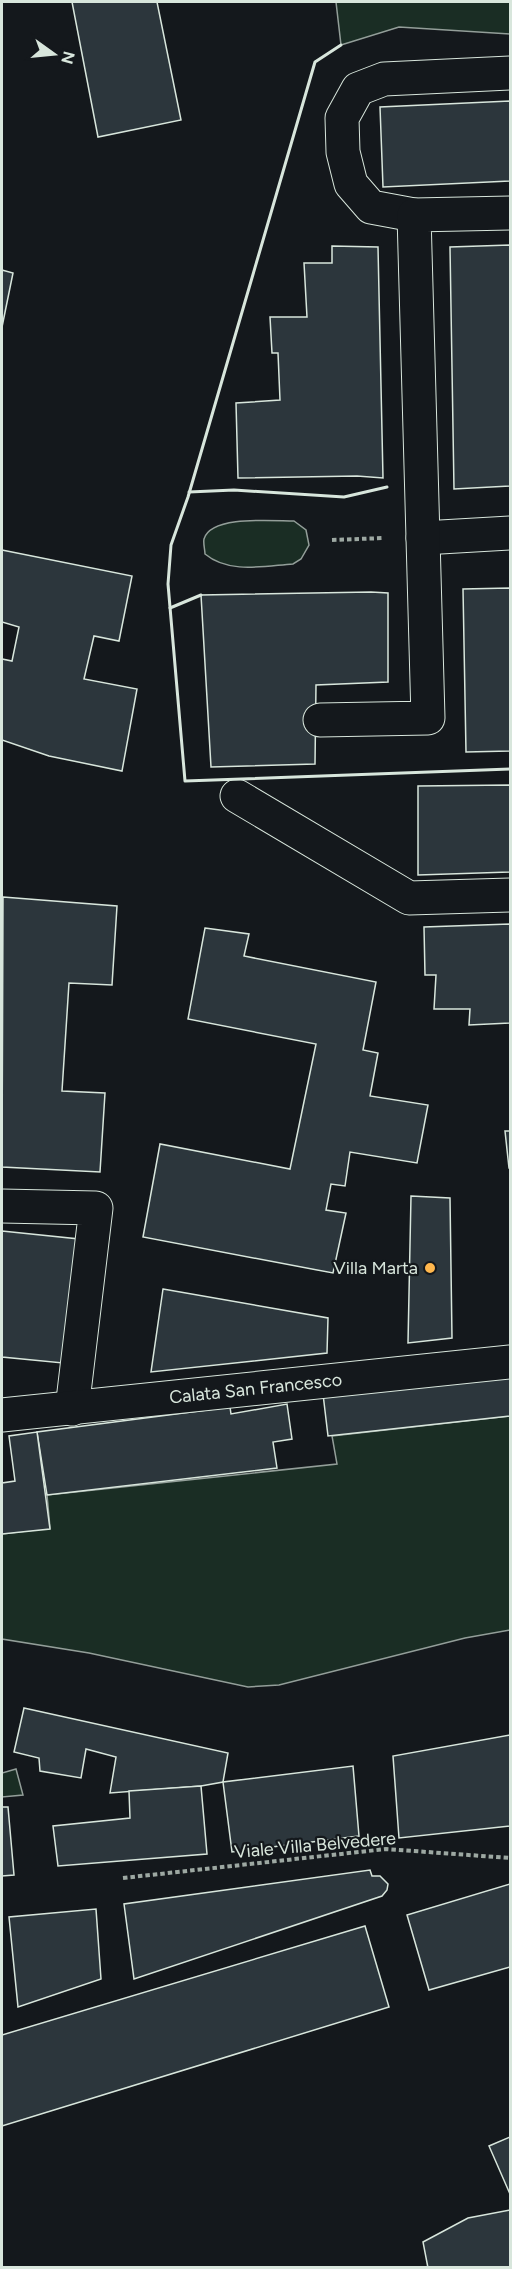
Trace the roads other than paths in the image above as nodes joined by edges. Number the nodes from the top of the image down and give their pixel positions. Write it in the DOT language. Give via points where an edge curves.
graph roads {
  1 [pos="510,73"];
  2 [pos="510,213"];
  3 [pos="414,215"];
  4 [pos="510,533"];
  5 [pos="423,538"];
  6 [pos="320,720"];
  7 [pos="237,796"];
  8 [pos="510,895"];
  9 [pos="2,1206"];
  10 [pos="510,1362"];
  11 [pos="72,1409"];
  12 [pos="2,1415"];
  1 -- 3 [label="street" via="384,79 358,89 342,118 343,152 351,184 371,207"];
  2 -- 3 [label="street"];
  3 -- 5 [label="street"];
  4 -- 5 [label="street"];
  5 -- 6 [label="street" via="428,718"];
  7 -- 8 [label="street" via="409,898"];
  9 -- 11 [label="street" via="96,1208"];
  10 -- 11 [label="street, Calata San Francesco"];
  11 -- 12 [label="street, Calata San Francesco"];
}
